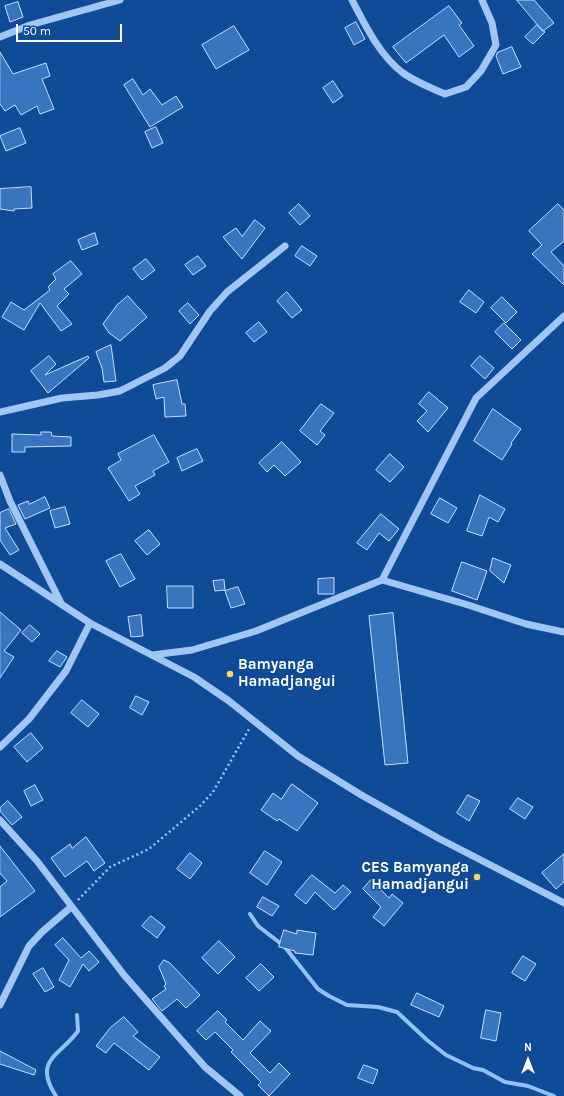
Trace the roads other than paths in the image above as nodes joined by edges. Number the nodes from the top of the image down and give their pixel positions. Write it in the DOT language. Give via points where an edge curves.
graph roads {
  1 [pos="120,0"];
  2 [pos="352,0"];
  3 [pos="482,0"];
  4 [pos="0,37"];
  5 [pos="285,246"];
  6 [pos="564,316"];
  7 [pos="0,412"];
  8 [pos="0,475"];
  9 [pos="0,564"];
  10 [pos="382,580"];
  11 [pos="63,606"];
  12 [pos="90,623"];
  13 [pos="564,632"];
  14 [pos="152,656"];
  15 [pos="0,747"];
  16 [pos="0,820"];
  17 [pos="564,903"];
  18 [pos="71,907"];
  19 [pos="0,1005"];
  20 [pos="240,1096"];
  1 -- 4 [label="street" via="30,25"];
  2 -- 3 [label="street" via="364,24 402,73 444,94 466,87 481,72 496,45 492,23"];
  5 -- 7 [label="street" via="227,292 210,311 180,356 165,368 120,391 62,398"];
  6 -- 10 [label="street" via="476,398"];
  8 -- 11 [label="street" via="10,501"];
  9 -- 11 [label="street"];
  10 -- 13 [label="street" via="526,624"];
  10 -- 14 [label="street" via="256,631 192,650"];
  11 -- 12 [label="street"];
  12 -- 14 [label="street"];
  12 -- 15 [label="street" via="66,671 28,719"];
  14 -- 17 [label="street" via="194,677 229,701 298,756 363,796"];
  16 -- 18 [label="street" via="37,861"];
  18 -- 19 [label="street" via="30,946"];
  18 -- 20 [label="street" via="124,975 195,1055"];
}
